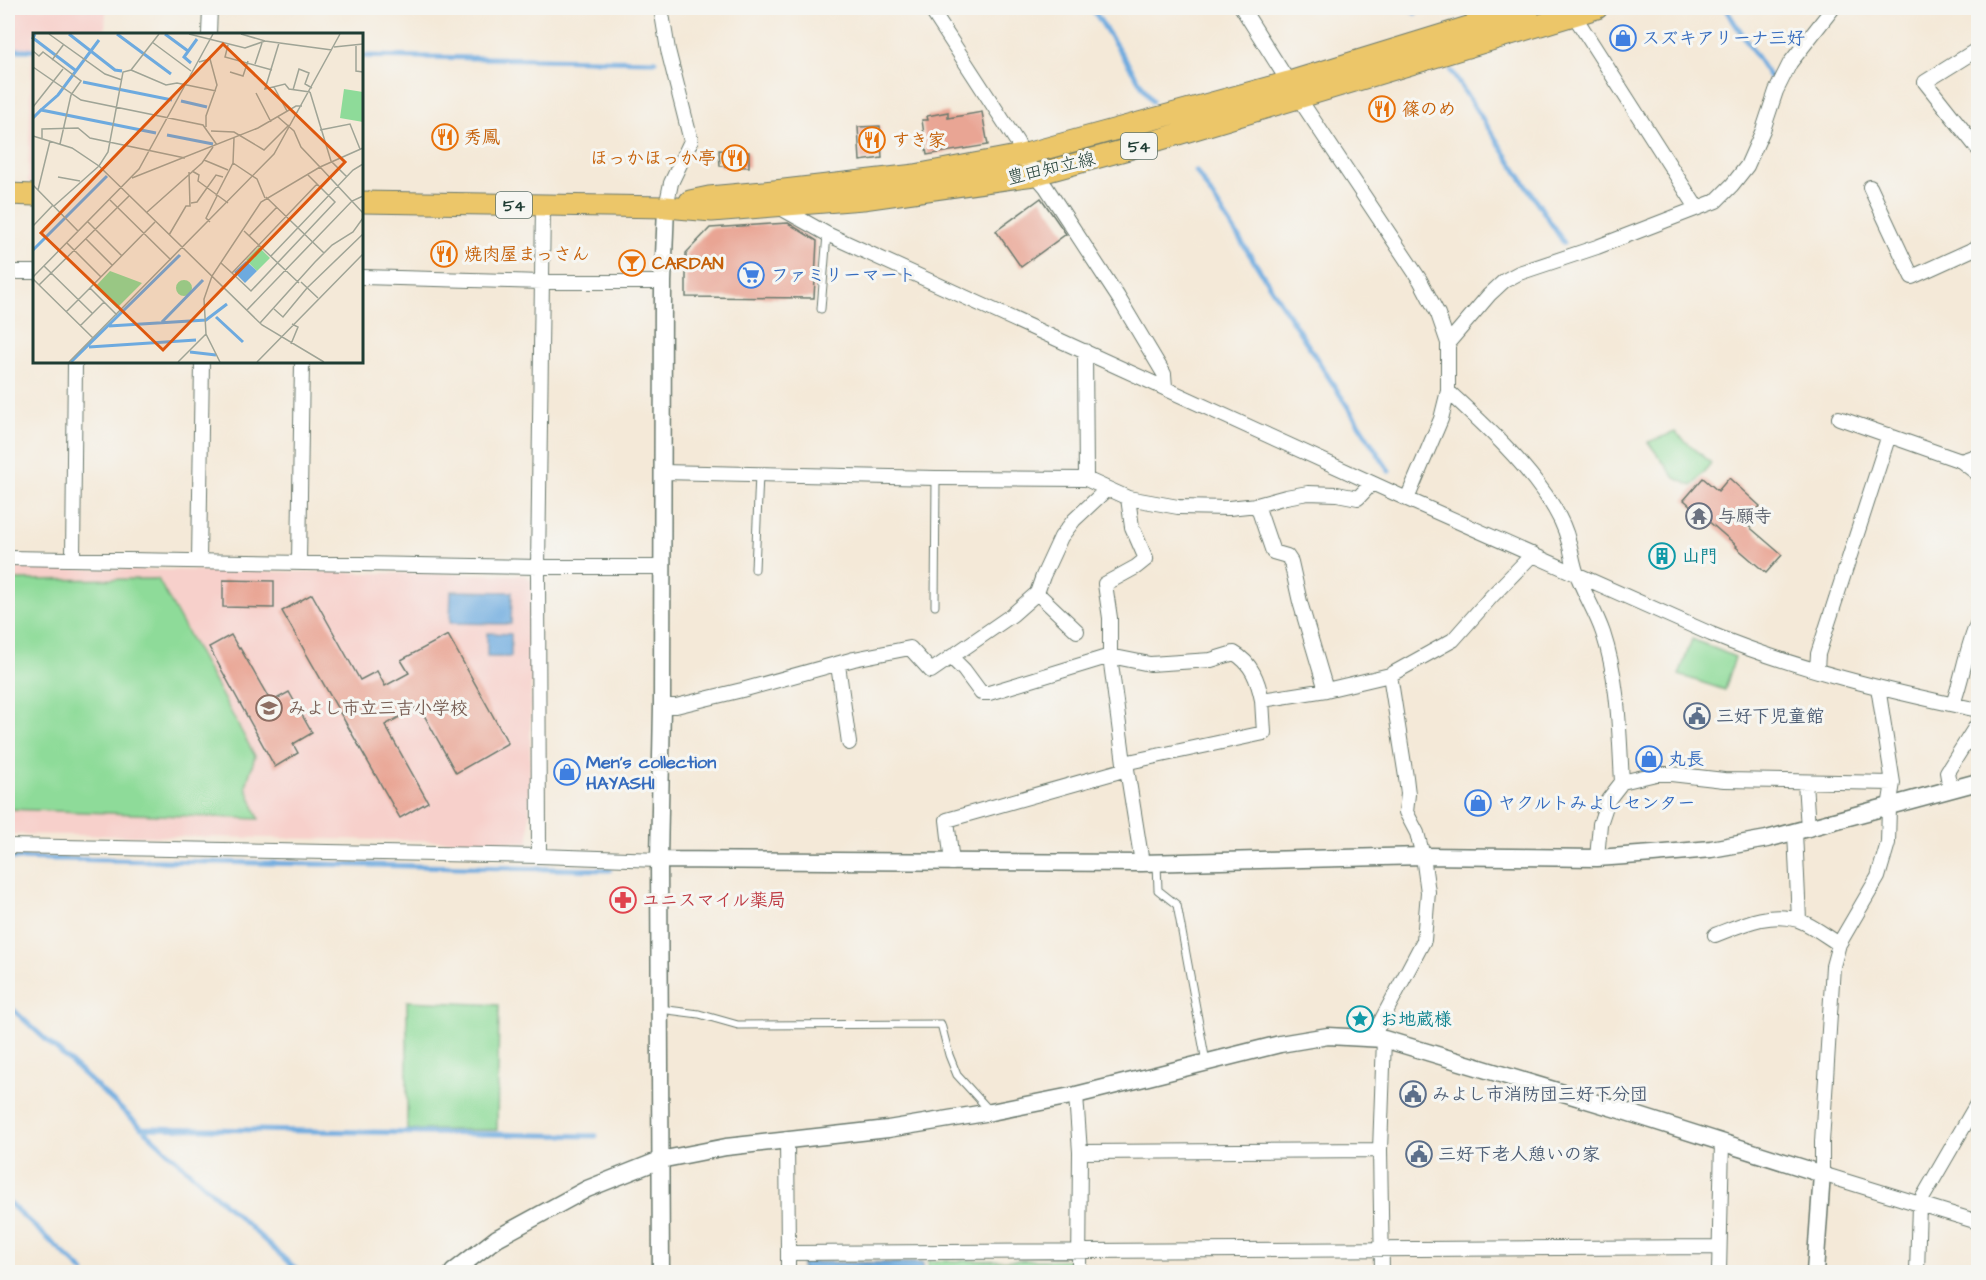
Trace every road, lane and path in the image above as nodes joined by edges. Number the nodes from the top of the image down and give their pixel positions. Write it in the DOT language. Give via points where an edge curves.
graph roads {
  1 [pos="210,8"];
  2 [pos="661,8"];
  3 [pos="930,8"];
  4 [pos="1242,8"];
  5 [pos="1530,8"];
  6 [pos="1597,8"];
  7 [pos="1833,8"];
  8 [pos="1571,11"];
  9 [pos="209,33"];
  10 [pos="1978,49"];
  11 [pos="1293,90"];
  12 [pos="1978,149"];
  13 [pos="1022,155"];
  14 [pos="1034,175"];
  15 [pos="1870,188"];
  16 [pos="8,194"];
  17 [pos="33,195"];
  18 [pos="363,202"];
  19 [pos="543,206"];
  20 [pos="777,206"];
  21 [pos="666,207"];
  22 [pos="1697,208"];
  23 [pos="826,234"];
  24 [pos="1978,247"];
  25 [pos="8,272"];
  26 [pos="33,272"];
  27 [pos="363,277"];
  28 [pos="542,282"];
  29 [pos="663,282"];
  30 [pos="821,309"];
  31 [pos="1448,343"];
  32 [pos="1085,351"];
  33 [pos="75,363"];
  34 [pos="202,363"];
  35 [pos="302,363"];
  36 [pos="1165,387"];
  37 [pos="1448,391"];
  38 [pos="1839,418"];
  39 [pos="1889,435"];
  40 [pos="1978,455"];
  41 [pos="1961,462"];
  42 [pos="662,472"];
  43 [pos="759,474"];
  44 [pos="1978,474"];
  45 [pos="936,478"];
  46 [pos="1086,479"];
  47 [pos="1372,483"];
  48 [pos="1107,489"];
  49 [pos="1128,498"];
  50 [pos="1407,499"];
  51 [pos="1257,505"];
  52 [pos="1533,554"];
  53 [pos="8,558"];
  54 [pos="73,558"];
  55 [pos="199,561"];
  56 [pos="299,562"];
  57 [pos="538,567"];
  58 [pos="662,567"];
  59 [pos="755,569"];
  60 [pos="1576,573"];
  61 [pos="1037,593"];
  62 [pos="935,606"];
  63 [pos="1978,622"];
  64 [pos="1077,631"];
  65 [pos="1110,656"];
  66 [pos="951,657"];
  67 [pos="838,665"];
  68 [pos="1817,669"];
  69 [pos="1390,675"];
  70 [pos="1878,687"];
  71 [pos="1326,690"];
  72 [pos="1262,700"];
  73 [pos="1953,704"];
  74 [pos="662,706"];
  75 [pos="1978,710"];
  76 [pos="1978,723"];
  77 [pos="849,743"];
  78 [pos="1126,766"];
  79 [pos="1622,782"];
  80 [pos="1806,782"];
  81 [pos="1978,782"];
  82 [pos="1893,783"];
  83 [pos="1950,789"];
  84 [pos="1889,807"];
  85 [pos="1802,831"];
  86 [pos="8,846"];
  87 [pos="538,856"];
  88 [pos="1423,856"];
  89 [pos="1597,858"];
  90 [pos="659,860"];
  91 [pos="1150,863"];
  92 [pos="952,864"];
  93 [pos="1799,920"];
  94 [pos="1715,935"];
  95 [pos="1839,944"];
  96 [pos="660,1009"];
  97 [pos="1378,1039"];
  98 [pos="1206,1063"];
  99 [pos="1076,1095"];
  100 [pos="1978,1102"];
  101 [pos="991,1112"];
  102 [pos="787,1139"];
  103 [pos="1722,1142"];
  104 [pos="1380,1150"];
  105 [pos="1080,1152"];
  106 [pos="660,1160"];
  107 [pos="1822,1174"];
  108 [pos="1919,1204"];
  109 [pos="1978,1222"];
  110 [pos="1719,1247"];
  111 [pos="1381,1251"];
  112 [pos="1079,1252"];
  113 [pos="788,1253"];
  114 [pos="453,1272"];
  115 [pos="661,1272"];
  116 [pos="788,1272"];
  117 [pos="1079,1272"];
  118 [pos="1382,1272"];
  119 [pos="1719,1272"];
  120 [pos="1815,1272"];
  121 [pos="1917,1272"];
  1 -- 9 [label="street"];
  2 -- 21 [label="street" via="691,141 670,183"];
  3 -- 13 [label="street"];
  4 -- 11 [label="street"];
  5 -- 11 [label="main road, 豊田知立線 / 54"];
  6 -- 8 [label="main road, 豊田知立線 / 54"];
  7 -- 22 [label="street" via="1790,63 1747,166 1716,201"];
  8 -- 11 [label="main road, 豊田知立線 / 54"];
  8 -- 22 [label="street"];
  10 -- 12 [label="street" via="1925,82"];
  11 -- 13 [label="main road, 豊田知立線 / 54"];
  11 -- 14 [label="main road, 豊田知立線 / 54" via="1125,150"];
  11 -- 31 [label="street" via="1420,280"];
  13 -- 14 [label="street"];
  13 -- 21 [label="main road, 豊田知立線 / 54" via="915,175 709,196"];
  14 -- 20 [label="main road, 豊田知立線 / 54" via="863,199"];
  14 -- 36 [label="street" via="1046,187 1118,297 1164,374"];
  15 -- 24 [label="street" via="1912,277"];
  16 -- 17 [label="main road"];
  18 -- 19 [label="main road, 豊田知立線 / 54"];
  19 -- 21 [label="main road, 豊田知立線 / 54"];
  19 -- 28 [label="street"];
  20 -- 21 [label="main road, 豊田知立線 / 54" via="712,211"];
  20 -- 23 [label="street"];
  21 -- 29 [label="street"];
  22 -- 31 [label="street" via="1504,281"];
  23 -- 30 [label="lane"];
  23 -- 32 [label="street"];
  25 -- 26 [label="street"];
  27 -- 28 [label="street"];
  28 -- 29 [label="street"];
  28 -- 57 [label="street"];
  29 -- 42 [label="street"];
  31 -- 37 [label="street"];
  32 -- 36 [label="street"];
  32 -- 46 [label="street"];
  33 -- 54 [label="street"];
  34 -- 55 [label="street"];
  35 -- 56 [label="street"];
  36 -- 47 [label="street"];
  37 -- 50 [label="street" via="1441,419"];
  37 -- 60 [label="street" via="1491,431 1545,494 1569,540"];
  38 -- 39 [label="street"];
  39 -- 41 [label="street"];
  39 -- 68 [label="street" via="1818,654"];
  40 -- 41 [label="street"];
  41 -- 44 [label="street"];
  42 -- 43 [label="street"];
  42 -- 58 [label="street"];
  43 -- 45 [label="street"];
  43 -- 59 [label="lane"];
  45 -- 46 [label="street"];
  45 -- 62 [label="lane"];
  46 -- 48 [label="street"];
  47 -- 50 [label="street"];
  47 -- 51 [label="street" via="1358,498 1308,493"];
  48 -- 49 [label="street"];
  48 -- 61 [label="street" via="1061,537"];
  49 -- 51 [label="street" via="1178,507"];
  49 -- 65 [label="street" via="1132,527 1146,559 1105,584"];
  50 -- 52 [label="street"];
  51 -- 71 [label="street" via="1273,552 1287,556 1291,562"];
  52 -- 60 [label="street"];
  52 -- 69 [label="street" via="1453,640"];
  53 -- 54 [label="street"];
  54 -- 55 [label="street"];
  55 -- 56 [label="street"];
  56 -- 57 [label="street"];
  57 -- 58 [label="street"];
  57 -- 87 [label="street"];
  58 -- 74 [label="street"];
  60 -- 68 [label="street" via="1759,653"];
  60 -- 79 [label="street" via="1611,662 1618,700"];
  61 -- 64 [label="street"];
  61 -- 66 [label="street"];
  63 -- 73 [label="street"];
  65 -- 66 [label="street" via="989,693 981,693"];
  65 -- 72 [label="street" via="1150,664 1211,660 1234,653 1252,670"];
  65 -- 78 [label="street"];
  66 -- 67 [label="street" via="931,671 910,648"];
  67 -- 74 [label="street" via="676,706"];
  67 -- 77 [label="street"];
  68 -- 70 [label="street"];
  69 -- 71 [label="street"];
  69 -- 88 [label="street" via="1408,794 1406,812"];
  70 -- 73 [label="street"];
  70 -- 82 [label="street"];
  71 -- 72 [label="street"];
  72 -- 78 [label="street" via="1264,733"];
  73 -- 75 [label="street"];
  74 -- 90 [label="street"];
  76 -- 83 [label="street" via="1947,772"];
  78 -- 91 [label="street"];
  78 -- 92 [label="street" via="947,820"];
  79 -- 80 [label="street" via="1656,774"];
  79 -- 89 [label="street" via="1608,800 1600,824"];
  80 -- 82 [label="street"];
  80 -- 85 [label="street"];
  81 -- 83 [label="street"];
  82 -- 84 [label="street"];
  83 -- 84 [label="street"];
  84 -- 85 [label="street"];
  84 -- 95 [label="street" via="1888,843 1882,865"];
  85 -- 89 [label="street" via="1712,849"];
  85 -- 93 [label="street"];
  86 -- 87 [label="street"];
  87 -- 90 [label="street"];
  88 -- 89 [label="street"];
  88 -- 91 [label="street"];
  88 -- 97 [label="street" via="1428,892 1424,940"];
  90 -- 92 [label="street"];
  90 -- 96 [label="street"];
  91 -- 92 [label="street"];
  91 -- 98 [label="lane" via="1158,890 1177,905"];
  93 -- 94 [label="street" via="1753,920"];
  93 -- 95 [label="street"];
  95 -- 107 [label="street" via="1831,983"];
  96 -- 101 [label="lane" via="738,1025 941,1024 957,1075"];
  96 -- 106 [label="street"];
  97 -- 98 [label="street" via="1328,1036"];
  97 -- 103 [label="street"];
  97 -- 104 [label="street"];
  98 -- 99 [label="street"];
  99 -- 101 [label="street"];
  99 -- 105 [label="street"];
  100 -- 108 [label="street"];
  101 -- 102 [label="street" via="888,1129"];
  102 -- 106 [label="street"];
  102 -- 113 [label="street"];
  103 -- 107 [label="street"];
  103 -- 110 [label="street"];
  104 -- 105 [label="street"];
  104 -- 111 [label="street"];
  105 -- 112 [label="street"];
  106 -- 114 [label="street" via="587,1189 497,1238"];
  106 -- 115 [label="street"];
  107 -- 108 [label="street"];
  107 -- 120 [label="street"];
  108 -- 109 [label="street"];
  108 -- 121 [label="street"];
  110 -- 111 [label="street"];
  110 -- 119 [label="street"];
  111 -- 112 [label="street"];
  111 -- 118 [label="street"];
  112 -- 113 [label="street"];
  112 -- 117 [label="street"];
  113 -- 116 [label="street"];
}
